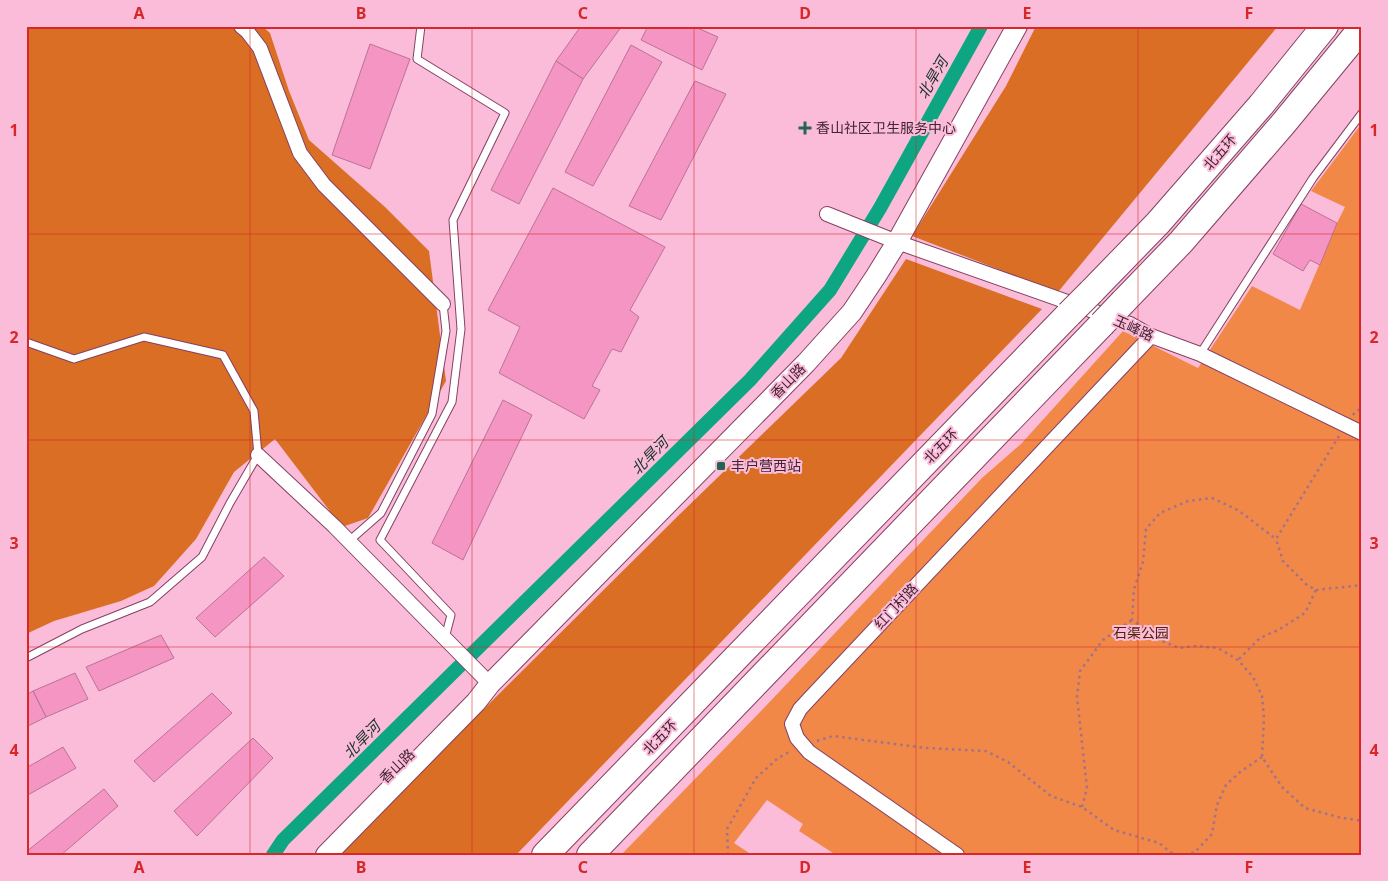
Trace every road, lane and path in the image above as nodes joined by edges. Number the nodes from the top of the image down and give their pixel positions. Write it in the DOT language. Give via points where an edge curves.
graph roads {
  1 [pos="241,26"];
  2 [pos="422,26"];
  3 [pos="1017,26"];
  4 [pos="1326,26"];
  5 [pos="1362,28"];
  6 [pos="1362,113"];
  7 [pos="827,214"];
  8 [pos="889,239"];
  9 [pos="443,304"];
  10 [pos="1151,336"];
  11 [pos="26,342"];
  12 [pos="1200,354"];
  13 [pos="1346,426"];
  14 [pos="1362,433"];
  15 [pos="258,456"];
  16 [pos="1276,539"];
  17 [pos="349,541"];
  18 [pos="1362,584"];
  19 [pos="1316,590"];
  20 [pos="1132,620"];
  21 [pos="445,638"];
  22 [pos="26,658"];
  23 [pos="1238,660"];
  24 [pos="490,684"];
  25 [pos="803,745"];
  26 [pos="1262,757"];
  27 [pos="1082,806"];
  28 [pos="1362,821"];
  29 [pos="310,855"];
  30 [pos="326,855"];
  31 [pos="545,855"];
  32 [pos="590,855"];
  33 [pos="728,855"];
  34 [pos="957,855"];
  35 [pos="1174,855"];
  36 [pos="1185,855"];
  1 -- 9 [label="street" via="260,48 300,153 324,185"];
  2 -- 21 [label="lane" via="417,59 506,112 453,220 461,329 452,402 380,540 452,615"];
  3 -- 8 [label="street, 香山路"];
  4 -- 31 [label="highway, 北五环, bridge" via="1158,223"];
  5 -- 32 [label="highway, bridge" via="1188,234"];
  6 -- 12 [label="lane" via="1313,178"];
  7 -- 8 [label="street, 玉峰路"];
  8 -- 10 [label="street, 玉峰路" via="1130,324"];
  8 -- 24 [label="street, 香山路" via="876,276 852,312 818,350"];
  9 -- 17 [label="lane" via="446,331 432,414 380,512"];
  10 -- 12 [label="street, 玉峰路"];
  10 -- 25 [label="street, 红门村路" via="800,709 792,724"];
  11 -- 15 [label="lane" via="74,359 144,337 222,355 254,411"];
  12 -- 13 [label="street, 玉峰路"];
  13 -- 14 [label="street, 玉峰路"];
  13 -- 16 [label="path"];
  15 -- 17 [label="street"];
  15 -- 22 [label="lane" via="202,557 150,602 82,629"];
  16 -- 19 [label="path" via="1283,561"];
  16 -- 20 [label="path" via="1238,510 1212,498 1188,501 1160,513 1146,530 1143,562 1134,589"];
  17 -- 21 [label="street"];
  18 -- 19 [label="path"];
  19 -- 23 [label="path" via="1305,613 1260,638"];
  20 -- 23 [label="path" via="1162,641 1179,648 1218,648"];
  20 -- 27 [label="path" via="1103,640 1080,671 1077,697 1087,788"];
  21 -- 24 [label="street"];
  23 -- 26 [label="path" via="1254,677 1262,696"];
  24 -- 29 [label="street, 香山路" via="470,695"];
  24 -- 30 [label="street, 香山路"];
  25 -- 27 [label="path" via="833,736 986,752 1008,762 1051,796"];
  25 -- 33 [label="path" via="778,758 756,778 727,829"];
  25 -- 34 [label="street, 红门村路"];
  26 -- 28 [label="path" via="1282,787 1305,808"];
  26 -- 36 [label="path" via="1226,785 1217,805 1212,834 1195,852"];
  27 -- 35 [label="path" via="1114,830 1159,843"];
}
